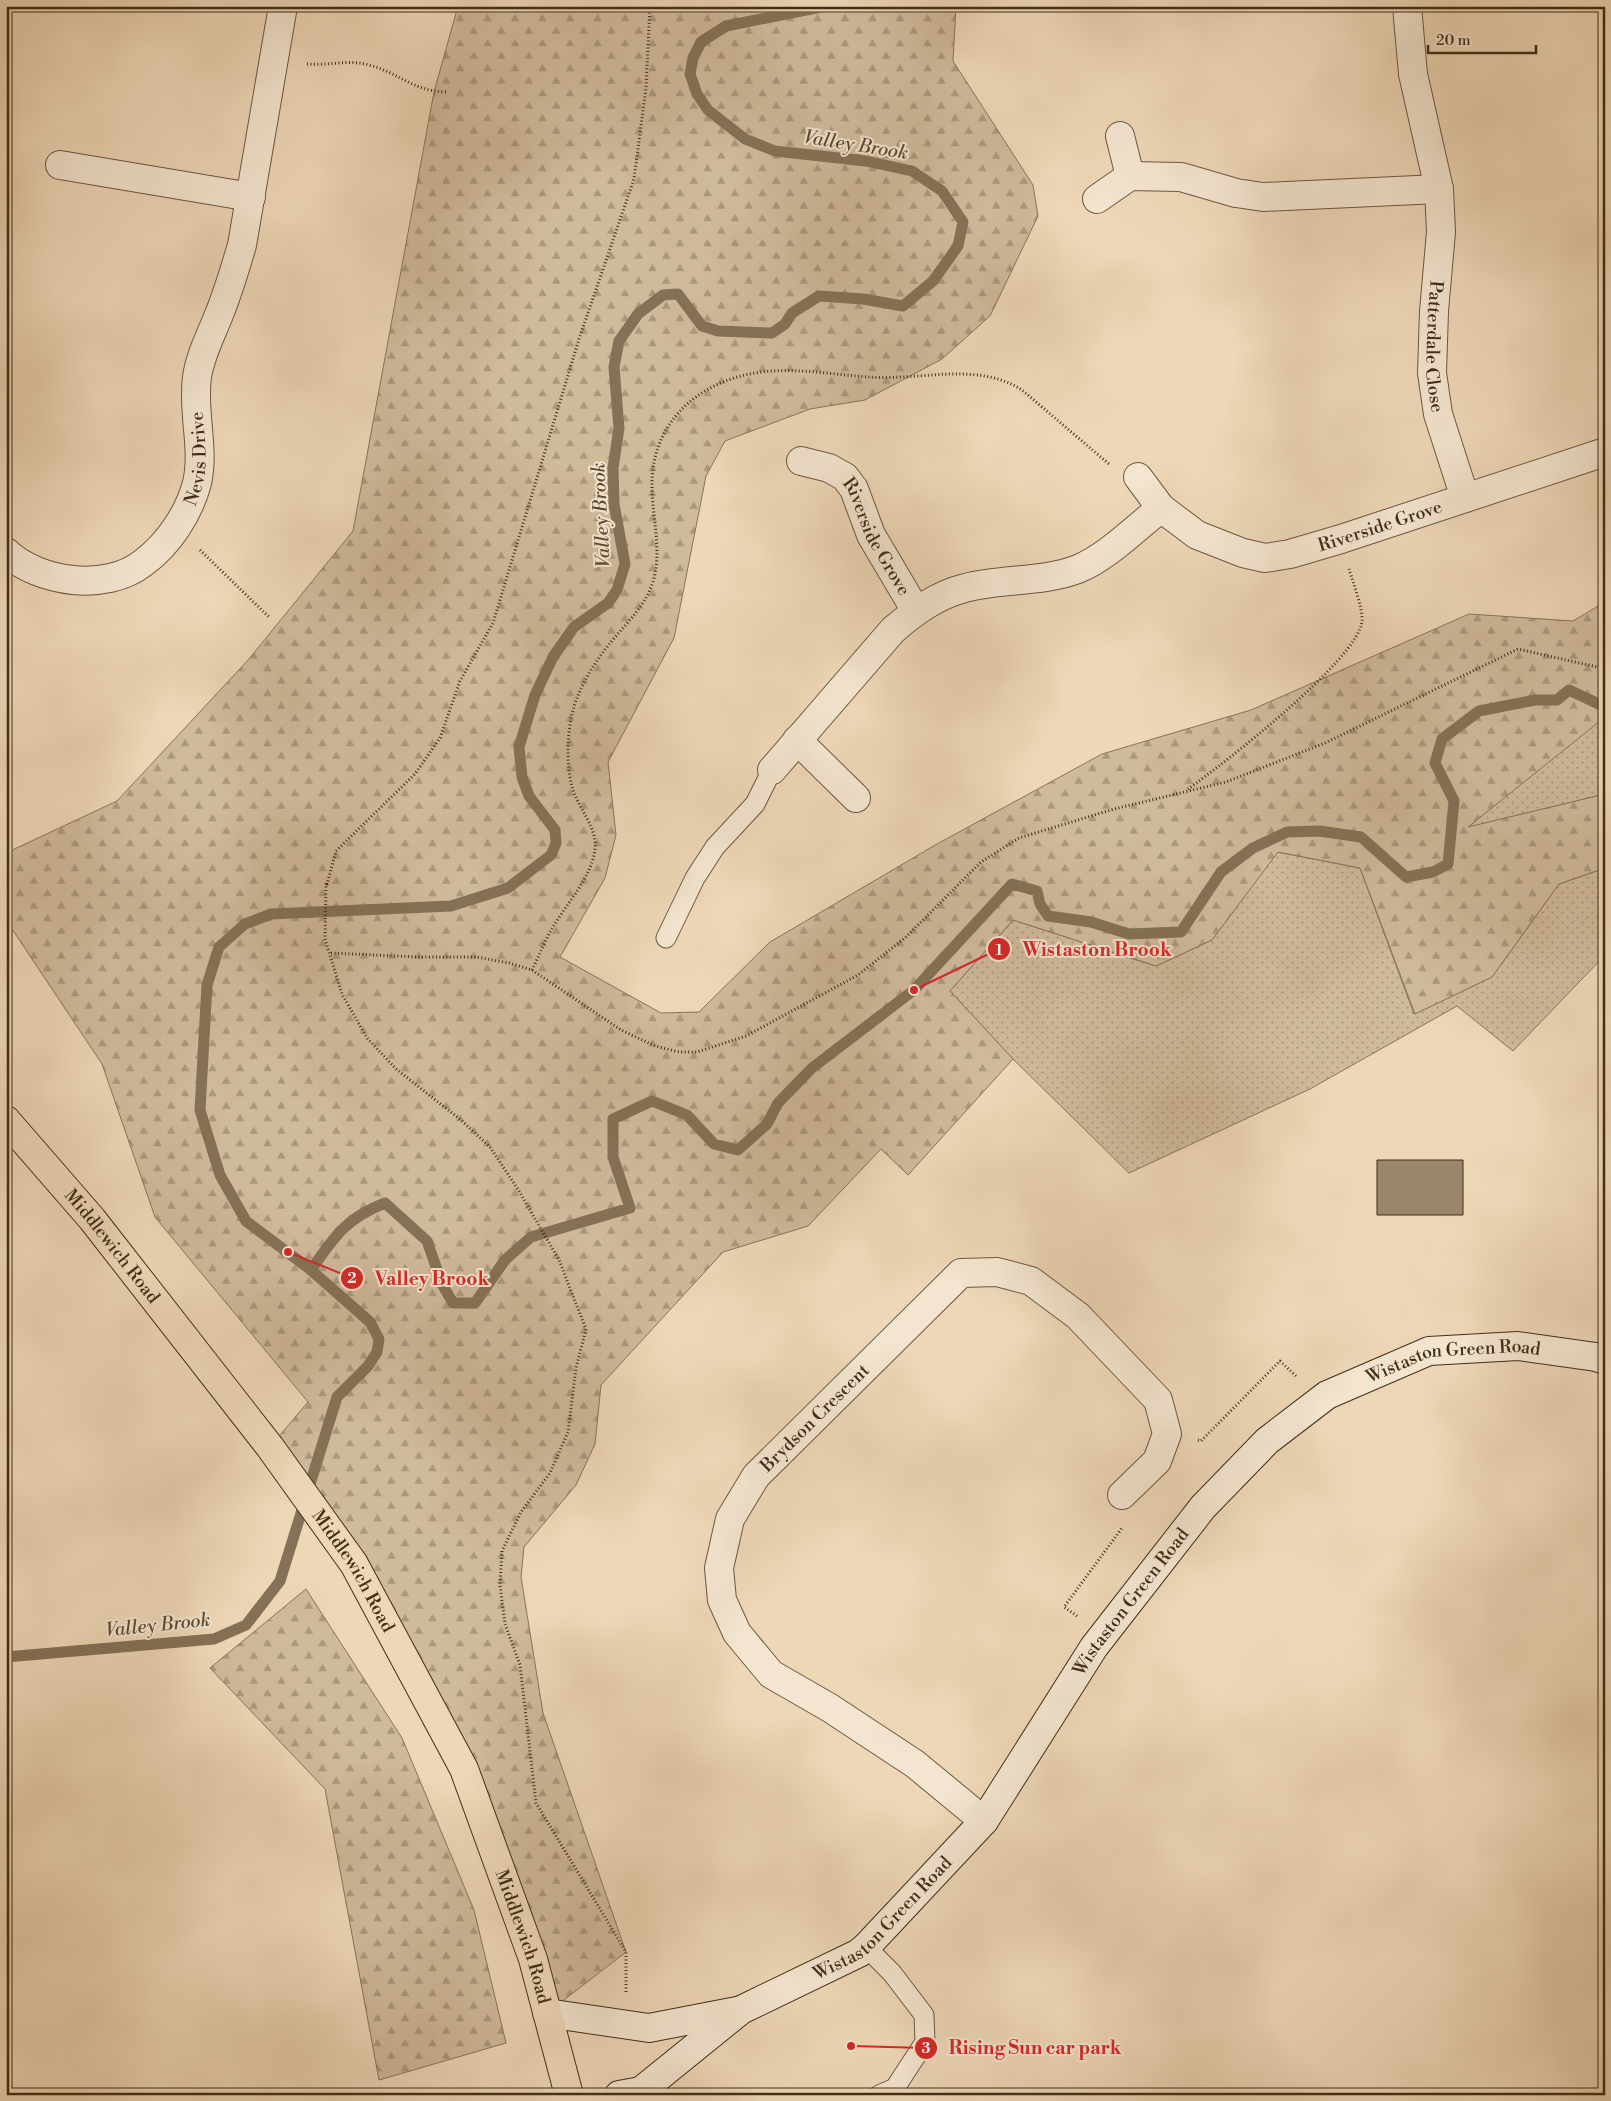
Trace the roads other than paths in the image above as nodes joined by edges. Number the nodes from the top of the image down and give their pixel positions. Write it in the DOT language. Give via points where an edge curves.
graph roads {
  1 [pos="283,6"];
  2 [pos="1407,6"];
  3 [pos="1120,136"];
  4 [pos="60,165"];
  5 [pos="1130,176"];
  6 [pos="1440,189"];
  7 [pos="251,197"];
  8 [pos="1097,199"];
  9 [pos="1605,452"];
  10 [pos="801,462"];
  11 [pos="1138,477"];
  12 [pos="1465,498"];
  13 [pos="1161,508"];
  14 [pos="6,552"];
  15 [pos="916,611"];
  16 [pos="797,740"];
  17 [pos="772,770"];
  18 [pos="856,798"];
  19 [pos="666,938"];
  20 [pos="6,1120"];
  21 [pos="1605,1360"];
  22 [pos="1122,1495"];
  23 [pos="984,1820"];
  24 [pos="866,1947"];
  25 [pos="741,2010"];
  26 [pos="547,2013"];
  27 [pos="891,2092"];
  28 [pos="569,2095"];
  29 [pos="619,2095"];
  1 -- 7 [label="street, Nevis Drive"];
  2 -- 6 [label="street, Patterdale Close" via="1413,74"];
  3 -- 5 [label="street"];
  4 -- 7 [label="street"];
  5 -- 6 [label="street" via="1181,177 1236,193 1263,197"];
  5 -- 8 [label="street"];
  6 -- 12 [label="street, Patterdale Close" via="1441,232 1432,373 1438,414"];
  7 -- 14 [label="street, Nevis Drive" via="232,280 204,350 197,378 200,449 197,480 192,500 177,528 144,563 127,573 105,579 60,578 15,561"];
  9 -- 12 [label="street, Riverside Grove"];
  10 -- 15 [label="street, Riverside Grove" via="829,468 845,477 854,488 872,534"];
  11 -- 13 [label="street, Riverside Grove"];
  12 -- 13 [label="street, Riverside Grove" via="1341,539 1265,558 1197,535"];
  13 -- 15 [label="street, Riverside Grove" via="1110,549 1080,568 1057,575 964,588"];
  15 -- 16 [label="street, Riverside Grove" via="893,630"];
  16 -- 17 [label="street, Riverside Grove"];
  16 -- 18 [label="street"];
  17 -- 19 [label="lane" via="755,804 715,846 695,878"];
  20 -- 26 [label="highway, Middlewich Road" via="92,1219 270,1447 354,1564 464,1769 533,1959"];
  21 -- 23 [label="street, Wistaston Green Road" via="1518,1346 1429,1351 1321,1399 1267,1441 1203,1507 1103,1636"];
  22 -- 23 [label="street, Brydson Crescent" via="1158,1461 1166,1436 1158,1400 1078,1316 1031,1281 997,1272 961,1273 756,1476 730,1519 719,1568 722,1600 737,1633 771,1674 915,1764"];
  23 -- 24 [label="street, Wistaston Green Road"];
  24 -- 25 [label="street, Wistaston Green Road"];
  24 -- 27 [label="lane" via="892,1973 924,2015 925,2042"];
  25 -- 26 [label="street, Wistaston Green Road" via="649,2028"];
  25 -- 29 [label="street, Wistaston Green Road" via="641,2091"];
  26 -- 28 [label="highway, Middlewich Road"];
}
